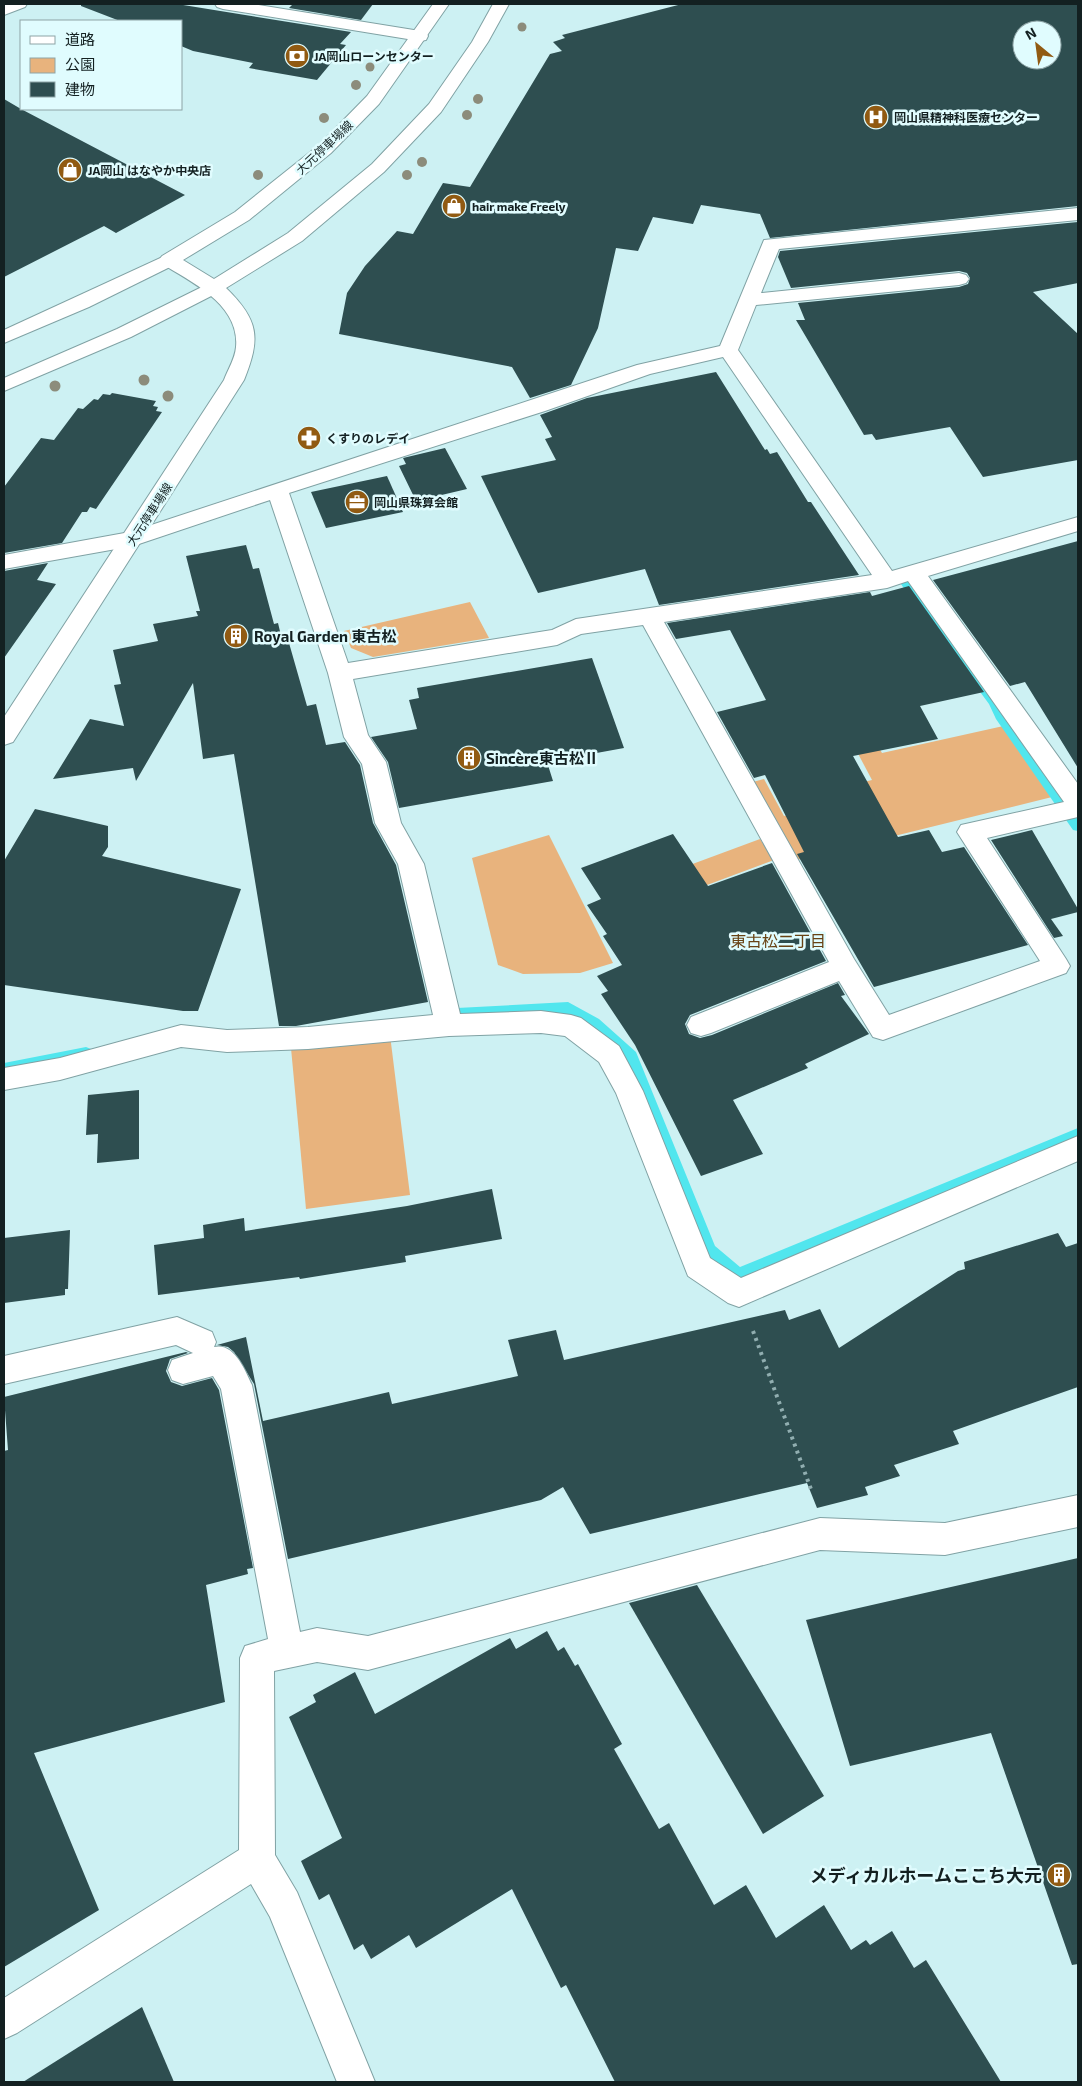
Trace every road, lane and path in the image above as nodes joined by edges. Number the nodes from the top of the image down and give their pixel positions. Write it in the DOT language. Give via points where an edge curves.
graph roads {
  1 [pos="19,4"];
  2 [pos="223,4"];
  3 [pos="441,4"];
  4 [pos="501,4"];
  5 [pos="4,10"];
  6 [pos="420,36"];
  7 [pos="1078,214"];
  8 [pos="169,260"];
  9 [pos="959,279"];
  10 [pos="214,286"];
  11 [pos="749,300"];
  12 [pos="4,337"];
  13 [pos="728,350"];
  14 [pos="4,385"];
  15 [pos="277,490"];
  16 [pos="1078,524"];
  17 [pos="133,539"];
  18 [pos="4,562"];
  19 [pos="914,573"];
  20 [pos="886,580"];
  21 [pos="650,617"];
  22 [pos="340,673"];
  23 [pos="4,736"];
  24 [pos="1073,807"];
  25 [pos="845,967"];
  26 [pos="448,1025"];
  27 [pos="701,1025"];
  28 [pos="4,1079"];
  29 [pos="1078,1148"];
  30 [pos="739,1293"];
  31 [pos="201,1342"];
  32 [pos="4,1370"];
  33 [pos="182,1370"];
  34 [pos="1078,1511"];
  35 [pos="820,1534"];
  36 [pos="272,1655"];
  37 [pos="257,1859"];
  38 [pos="4,2020"];
  39 [pos="356,2082"];
  1 -- 5 [label="street"];
  2 -- 6 [label="street"];
  3 -- 6 [label="street, 大元停車場線"];
  4 -- 10 [label="street" via="480,42 435,108 378,168 295,237"];
  6 -- 8 [label="street, 大元停車場線" via="373,100 315,158 242,216"];
  7 -- 11 [label="street" via="772,244"];
  8 -- 10 [label="street, 大元停車場線"];
  8 -- 12 [label="street" via="82,304"];
  9 -- 11 [label="street"];
  10 -- 14 [label="street" via="124,333"];
  10 -- 17 [label="street, 大元停車場線" via="240,317 246,344 234,380"];
  11 -- 13 [label="street"];
  13 -- 15 [label="street" via="644,369"];
  13 -- 20 [label="street"];
  15 -- 17 [label="street"];
  15 -- 22 [label="street"];
  16 -- 19 [label="street"];
  17 -- 18 [label="street"];
  17 -- 23 [label="street, 大元停車場線"];
  19 -- 20 [label="street"];
  19 -- 24 [label="street"];
  20 -- 21 [label="street"];
  21 -- 22 [label="street" via="576,628 556,637"];
  21 -- 25 [label="street"];
  22 -- 26 [label="street" via="356,738 374,762 388,823 411,864"];
  24 -- 25 [label="street" via="970,832 1057,966 883,1028"];
  25 -- 27 [label="street"];
  26 -- 28 [label="street" via="308,1038 227,1041 181,1036 60,1069"];
  26 -- 30 [label="street" via="541,1022 571,1026 609,1054 629,1091 699,1267"];
  29 -- 30 [label="street"];
  30 -- 35 [label="path" via="824,1523"];
  31 -- 32 [label="street" via="177,1331"];
  33 -- 36 [label="street" via="220,1360 236,1385 271,1567"];
  34 -- 35 [label="street" via="945,1539"];
  35 -- 36 [label="street" via="368,1653 317,1645"];
  36 -- 37 [label="street"];
  37 -- 38 [label="street"];
  37 -- 39 [label="street" via="284,1905"];
}
